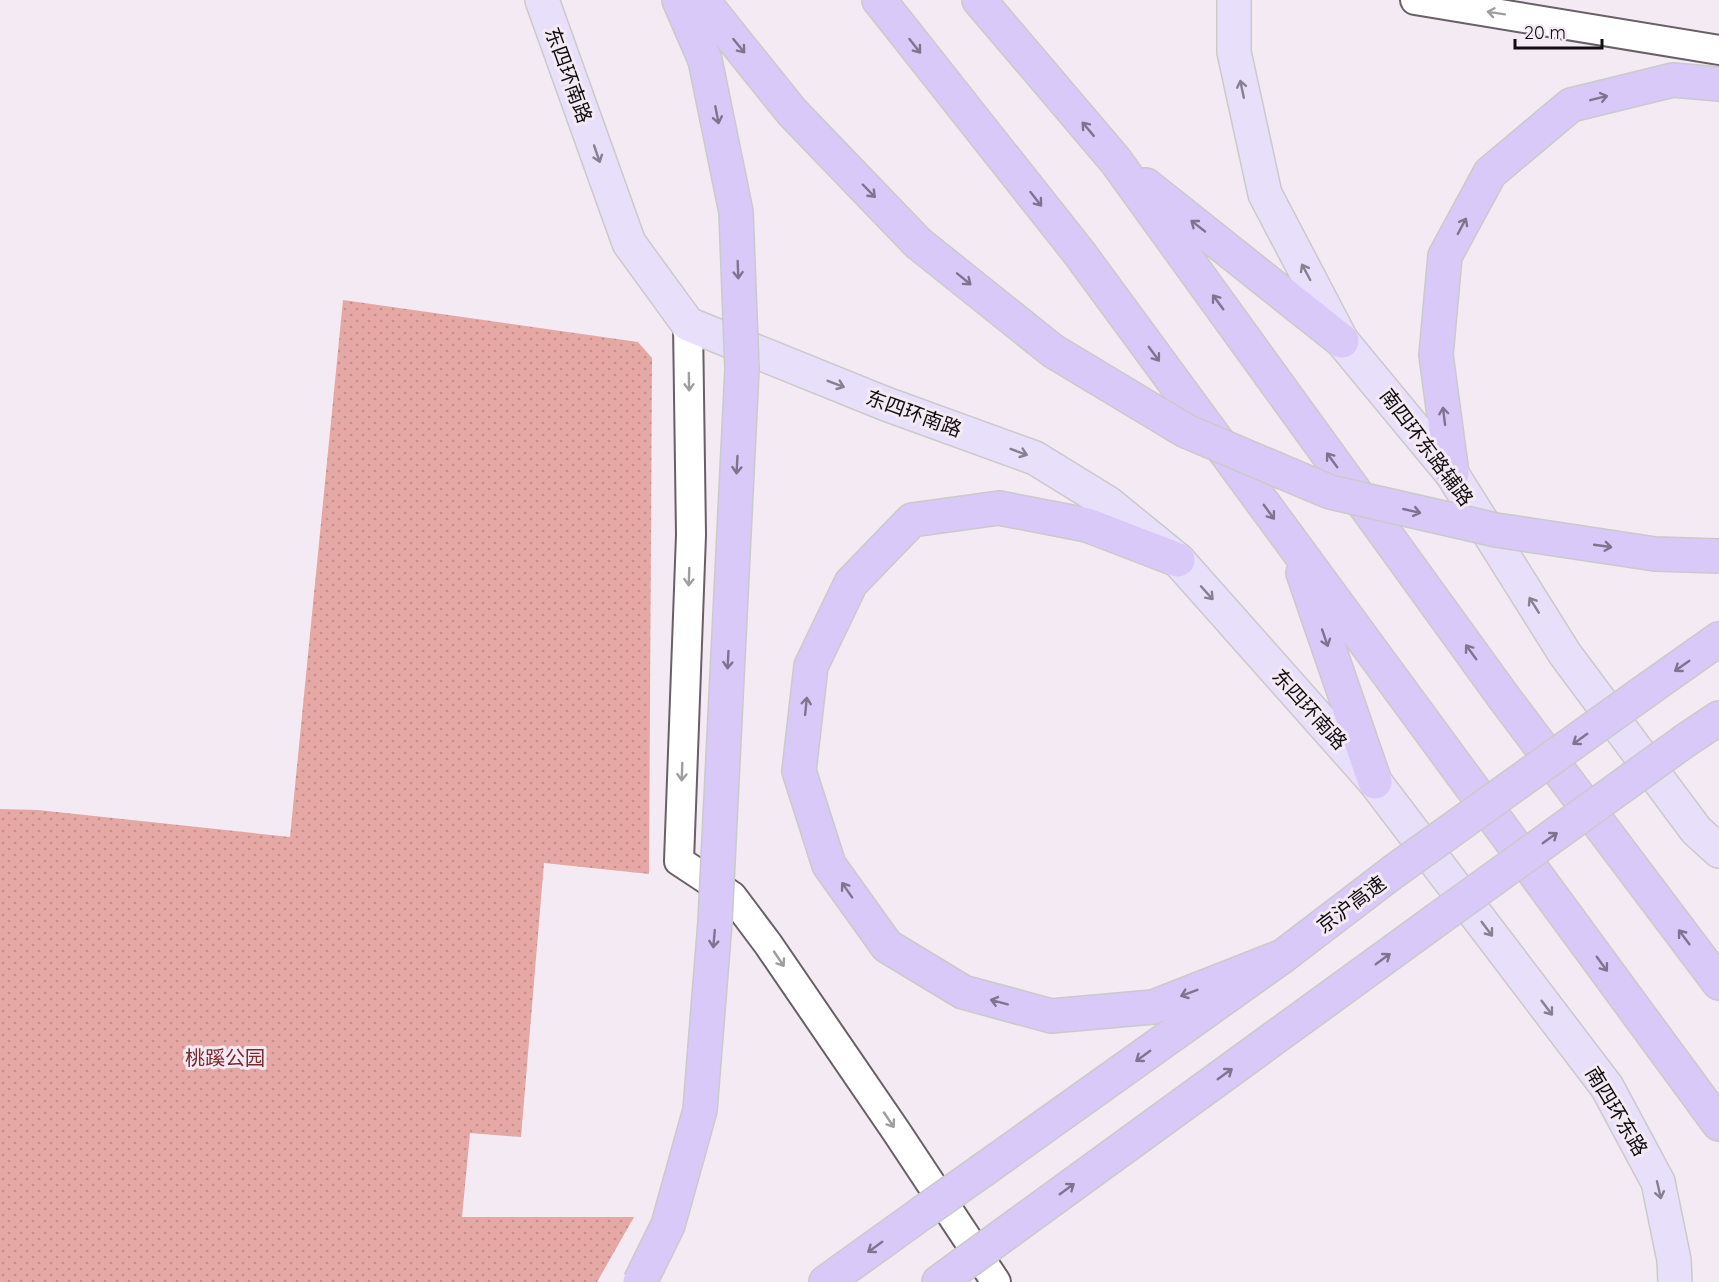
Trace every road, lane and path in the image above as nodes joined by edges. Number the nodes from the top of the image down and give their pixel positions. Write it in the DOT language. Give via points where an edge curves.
graph roads {
  1 [pos="542,0"];
  2 [pos="679,0"];
  3 [pos="702,0"];
  4 [pos="879,0"];
  5 [pos="979,0"];
  6 [pos="1234,0"];
  7 [pos="1415,0"];
  8 [pos="1719,50"];
  9 [pos="1719,84"];
  10 [pos="1115,160"];
  11 [pos="688,324"];
  12 [pos="1342,340"];
  13 [pos="1452,474"];
  14 [pos="1292,543"];
  15 [pos="1719,556"];
  16 [pos="1178,560"];
  17 [pos="1719,639"];
  18 [pos="1719,718"];
  19 [pos="1375,782"];
  20 [pos="1719,851"];
  21 [pos="1283,956"];
  22 [pos="1511,961"];
  23 [pos="1719,983"];
  24 [pos="1719,1124"];
  25 [pos="640,1282"];
  26 [pos="826,1282"];
  27 [pos="939,1282"];
  28 [pos="996,1282"];
  29 [pos="1675,1282"];
  1 -- 11 [label="main road, 东四环南路, one-way" via="629,243"];
  2 -- 25 [label="highway, one-way, bridge" via="705,60 736,212 742,369 715,921 700,1110 668,1225"];
  3 -- 15 [label="highway, one-way, bridge" via="792,112 918,243 1053,351 1186,431 1330,492 1496,530 1655,554"];
  4 -- 14 [label="highway, one-way" via="1080,254"];
  10 -- 5 [label="highway, one-way"];
  12 -- 6 [label="main road, 南四环东路辅路, one-way" via="1265,194 1234,52"];
  8 -- 7 [label="street, one-way"];
  13 -- 9 [label="highway, one-way" via="1436,355 1445,256 1490,173 1571,105 1673,80"];
  12 -- 10 [label="highway, one-way"];
  23 -- 10 [label="highway, one-way" via="1505,699"];
  11 -- 16 [label="main road, 东四环南路, one-way" via="876,400 1035,458 1107,503"];
  11 -- 28 [label="street, one-way" via="691,535 679,861 732,896"];
  12 -- 13 [label="main road, 南四环东路辅路"];
  20 -- 13 [label="main road, 南四环东路辅路, one-way" via="1696,830 1565,654"];
  14 -- 19 [label="highway, one-way"];
  14 -- 24 [label="highway, one-way"];
  16 -- 19 [label="main road, 东四环南路, one-way"];
  21 -- 16 [label="highway, one-way" via="1153,1007 1051,1016 963,992 887,946 829,865 799,771 811,666 851,583 912,520 999,508 1087,525"];
  17 -- 21 [label="highway, 京沪高速, one-way, bridge"];
  27 -- 18 [label="highway, one-way, bridge"];
  19 -- 22 [label="main road, 东四环南路, one-way"];
  21 -- 26 [label="highway, 京沪高速, one-way, bridge"];
  22 -- 29 [label="main road, 南四环东路, one-way" via="1607,1087 1658,1182"];
}
